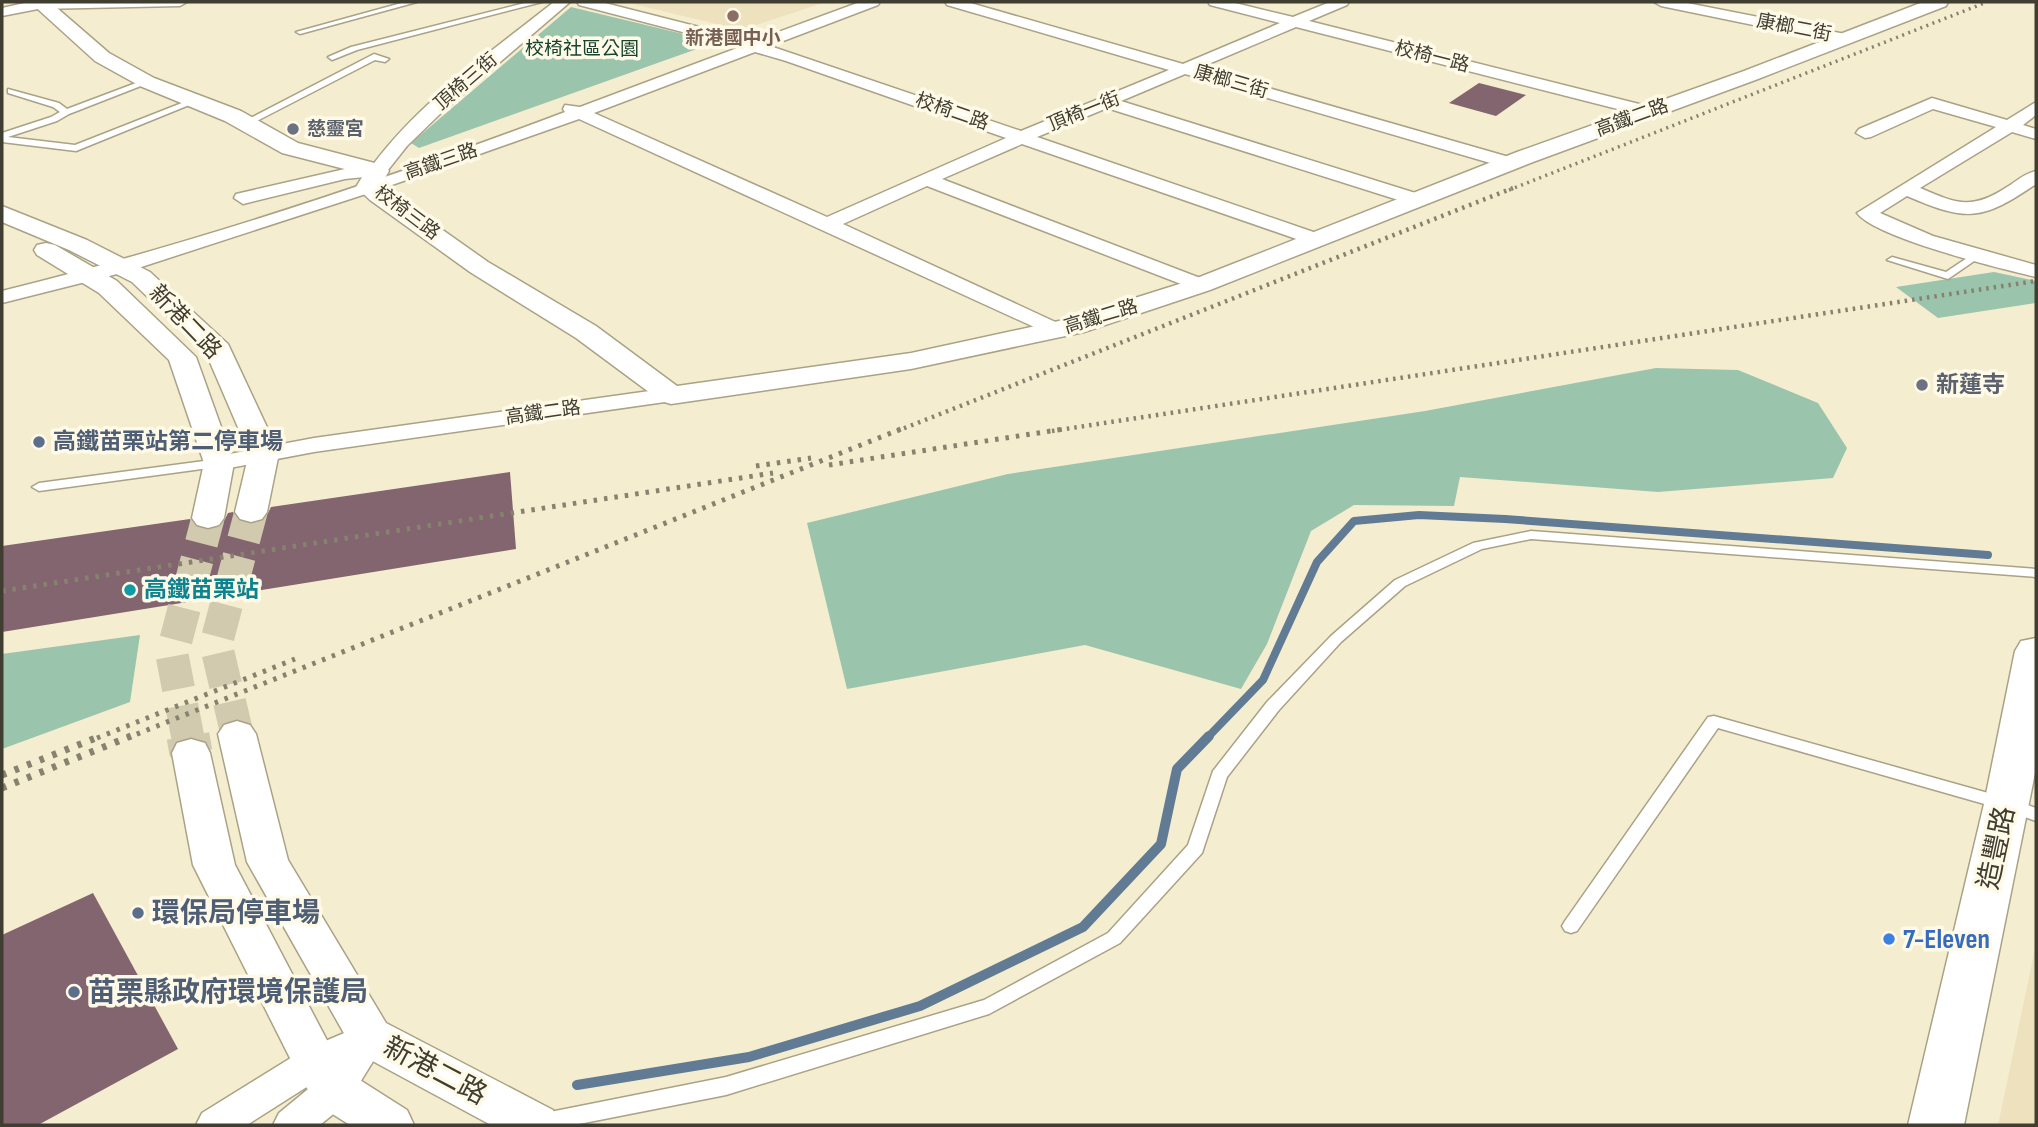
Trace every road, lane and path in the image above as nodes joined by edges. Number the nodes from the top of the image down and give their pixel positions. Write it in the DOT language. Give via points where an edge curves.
graph roads {
  1 [pos="180,2"];
  2 [pos="413,2"];
  3 [pos="538,2"];
  4 [pos="563,2"];
  5 [pos="584,2"];
  6 [pos="850,2"];
  7 [pos="873,2"];
  8 [pos="952,2"];
  9 [pos="1215,2"];
  10 [pos="1342,2"];
  11 [pos="1661,2"];
  12 [pos="1939,2"];
  13 [pos="43,3"];
  14 [pos="2,12"];
  15 [pos="1297,22"];
  16 [pos="300,32"];
  17 [pos="1845,39"];
  18 [pos="744,44"];
  19 [pos="332,57"];
  20 [pos="385,59"];
  21 [pos="1186,69"];
  22 [pos="147,82"];
  23 [pos="11,91"];
  24 [pos="195,101"];
  25 [pos="1109,103"];
  26 [pos="2036,107"];
  27 [pos="572,109"];
  28 [pos="66,112"];
  29 [pos="1649,112"];
  30 [pos="246,123"];
  31 [pos="2010,127"];
  32 [pos="1865,133"];
  33 [pos="2036,134"];
  34 [pos="2,137"];
  35 [pos="1025,137"];
  36 [pos="1510,163"];
  37 [pos="2036,176"];
  38 [pos="373,179"];
  39 [pos="924,179"];
  40 [pos="1906,189"];
  41 [pos="243,198"];
  42 [pos="1418,200"];
  43 [pos="2,214"];
  44 [pos="827,224"];
  45 [pos="2,231"];
  46 [pos="1315,239"];
  47 [pos="1976,255"];
  48 [pos="1892,260"];
  49 [pos="98,267"];
  50 [pos="2036,271"];
  51 [pos="2,284"];
  52 [pos="1201,285"];
  53 [pos="2,296"];
  54 [pos="1056,331"];
  55 [pos="671,395"];
  56 [pos="264,453"];
  57 [pos="219,463"];
  58 [pos="39,487"];
  59 [pos="251,512"];
  60 [pos="208,518"];
  61 [pos="2036,573"];
  62 [pos="2036,651"];
  63 [pos="237,734"];
  64 [pos="191,754"];
  65 [pos="2021,809"];
  66 [pos="1572,926"];
  67 [pos="370,1037"];
  68 [pos="325,1076"];
  69 [pos="215,1125"];
  70 [pos="292,1125"];
  71 [pos="390,1125"];
  72 [pos="536,1125"];
  73 [pos="1936,1125"];
  1 -- 13 [label="street"];
  2 -- 16 [label="lane"];
  3 -- 19 [label="lane" via="356,46"];
  4 -- 38 [label="street, 頂椅三街" via="425,118 389,154"];
  5 -- 18 [label="street, 校椅二路"];
  6 -- 18 [label="street, 高鐵三路"];
  7 -- 18 [label="street, 高鐵三路"];
  8 -- 21 [label="street, 康榔三街"];
  9 -- 15 [label="street, 校椅一路"];
  10 -- 15 [label="street, 頂椅一街"];
  11 -- 17 [label="street, 康榔二街"];
  12 -- 17 [label="street, 高鐵二路"];
  13 -- 14 [label="street"];
  13 -- 22 [label="street, 校椅三路" via="102,57"];
  15 -- 21 [label="street, 頂椅一街"];
  15 -- 29 [label="street, 校椅一路"];
  17 -- 29 [label="street, 高鐵二路"];
  18 -- 27 [label="street, 高鐵三路"];
  18 -- 35 [label="street, 校椅二路"];
  20 -- 30 [label="lane" via="374,57"];
  21 -- 25 [label="street, 頂椅一街"];
  21 -- 36 [label="street, 康榔三街"];
  22 -- 24 [label="street, 校椅三路"];
  22 -- 28 [label="lane"];
  23 -- 28 [label="lane"];
  24 -- 30 [label="street, 校椅三路"];
  24 -- 34 [label="lane" via="76,148"];
  25 -- 35 [label="street, 頂椅一街"];
  25 -- 42 [label="street"];
  26 -- 31 [label="street"];
  27 -- 38 [label="street, 高鐵三路"];
  27 -- 44 [label="street"];
  28 -- 34 [label="lane"];
  29 -- 36 [label="street, 高鐵二路"];
  30 -- 38 [label="street, 校椅三路" via="289,148"];
  31 -- 32 [label="street" via="1932,103"];
  31 -- 33 [label="street"];
  31 -- 40 [label="street"];
  35 -- 39 [label="street, 頂椅一街"];
  35 -- 46 [label="street, 校椅二路"];
  36 -- 42 [label="street, 高鐵二路"];
  37 -- 40 [label="street" via="1975,209"];
  38 -- 41 [label="street" via="345,174"];
  38 -- 49 [label="street, 高鐵三路"];
  38 -- 55 [label="street, 校椅三路" via="479,267 586,332"];
  39 -- 44 [label="street, 頂椅一街"];
  39 -- 52 [label="street"];
  40 -- 47 [label="street" via="1866,213"];
  42 -- 46 [label="street, 高鐵二路"];
  43 -- 49 [label="street, 新港二路"];
  44 -- 54 [label="street"];
  45 -- 49 [label="street, 新港二路"];
  46 -- 52 [label="street, 高鐵二路"];
  47 -- 48 [label="lane" via="1948,276"];
  47 -- 50 [label="street"];
  49 -- 51 [label="street, 高鐵三路"];
  49 -- 53 [label="street, 高鐵三路"];
  49 -- 56 [label="street, 新港二路" via="141,277 218,350"];
  49 -- 57 [label="street, 新港二路" via="108,287 182,357"];
  52 -- 54 [label="street, 高鐵二路"];
  54 -- 55 [label="street, 高鐵二路" via="911,361"];
  55 -- 56 [label="street, 高鐵二路"];
  56 -- 57 [label="street, 高鐵二路"];
  56 -- 59 [label="street"];
  57 -- 58 [label="lane"];
  57 -- 60 [label="street"];
  61 -- 72 [label="lane" via="1531,535 1478,546 1400,583 1336,639 1273,706 1219,775 1196,848 1114,938 989,1006 726,1086"];
  62 -- 65 [label="main road, 造豐路"];
  63 -- 67 [label="street, 新港二路" via="268,862"];
  64 -- 68 [label="street" via="214,865"];
  65 -- 66 [label="lane" via="1714,721"];
  65 -- 73 [label="main road, 造豐路"];
  67 -- 68 [label="street"];
  67 -- 72 [label="street, 新港二路"];
  68 -- 69 [label="street"];
  68 -- 70 [label="street"];
  68 -- 71 [label="street"];
}
